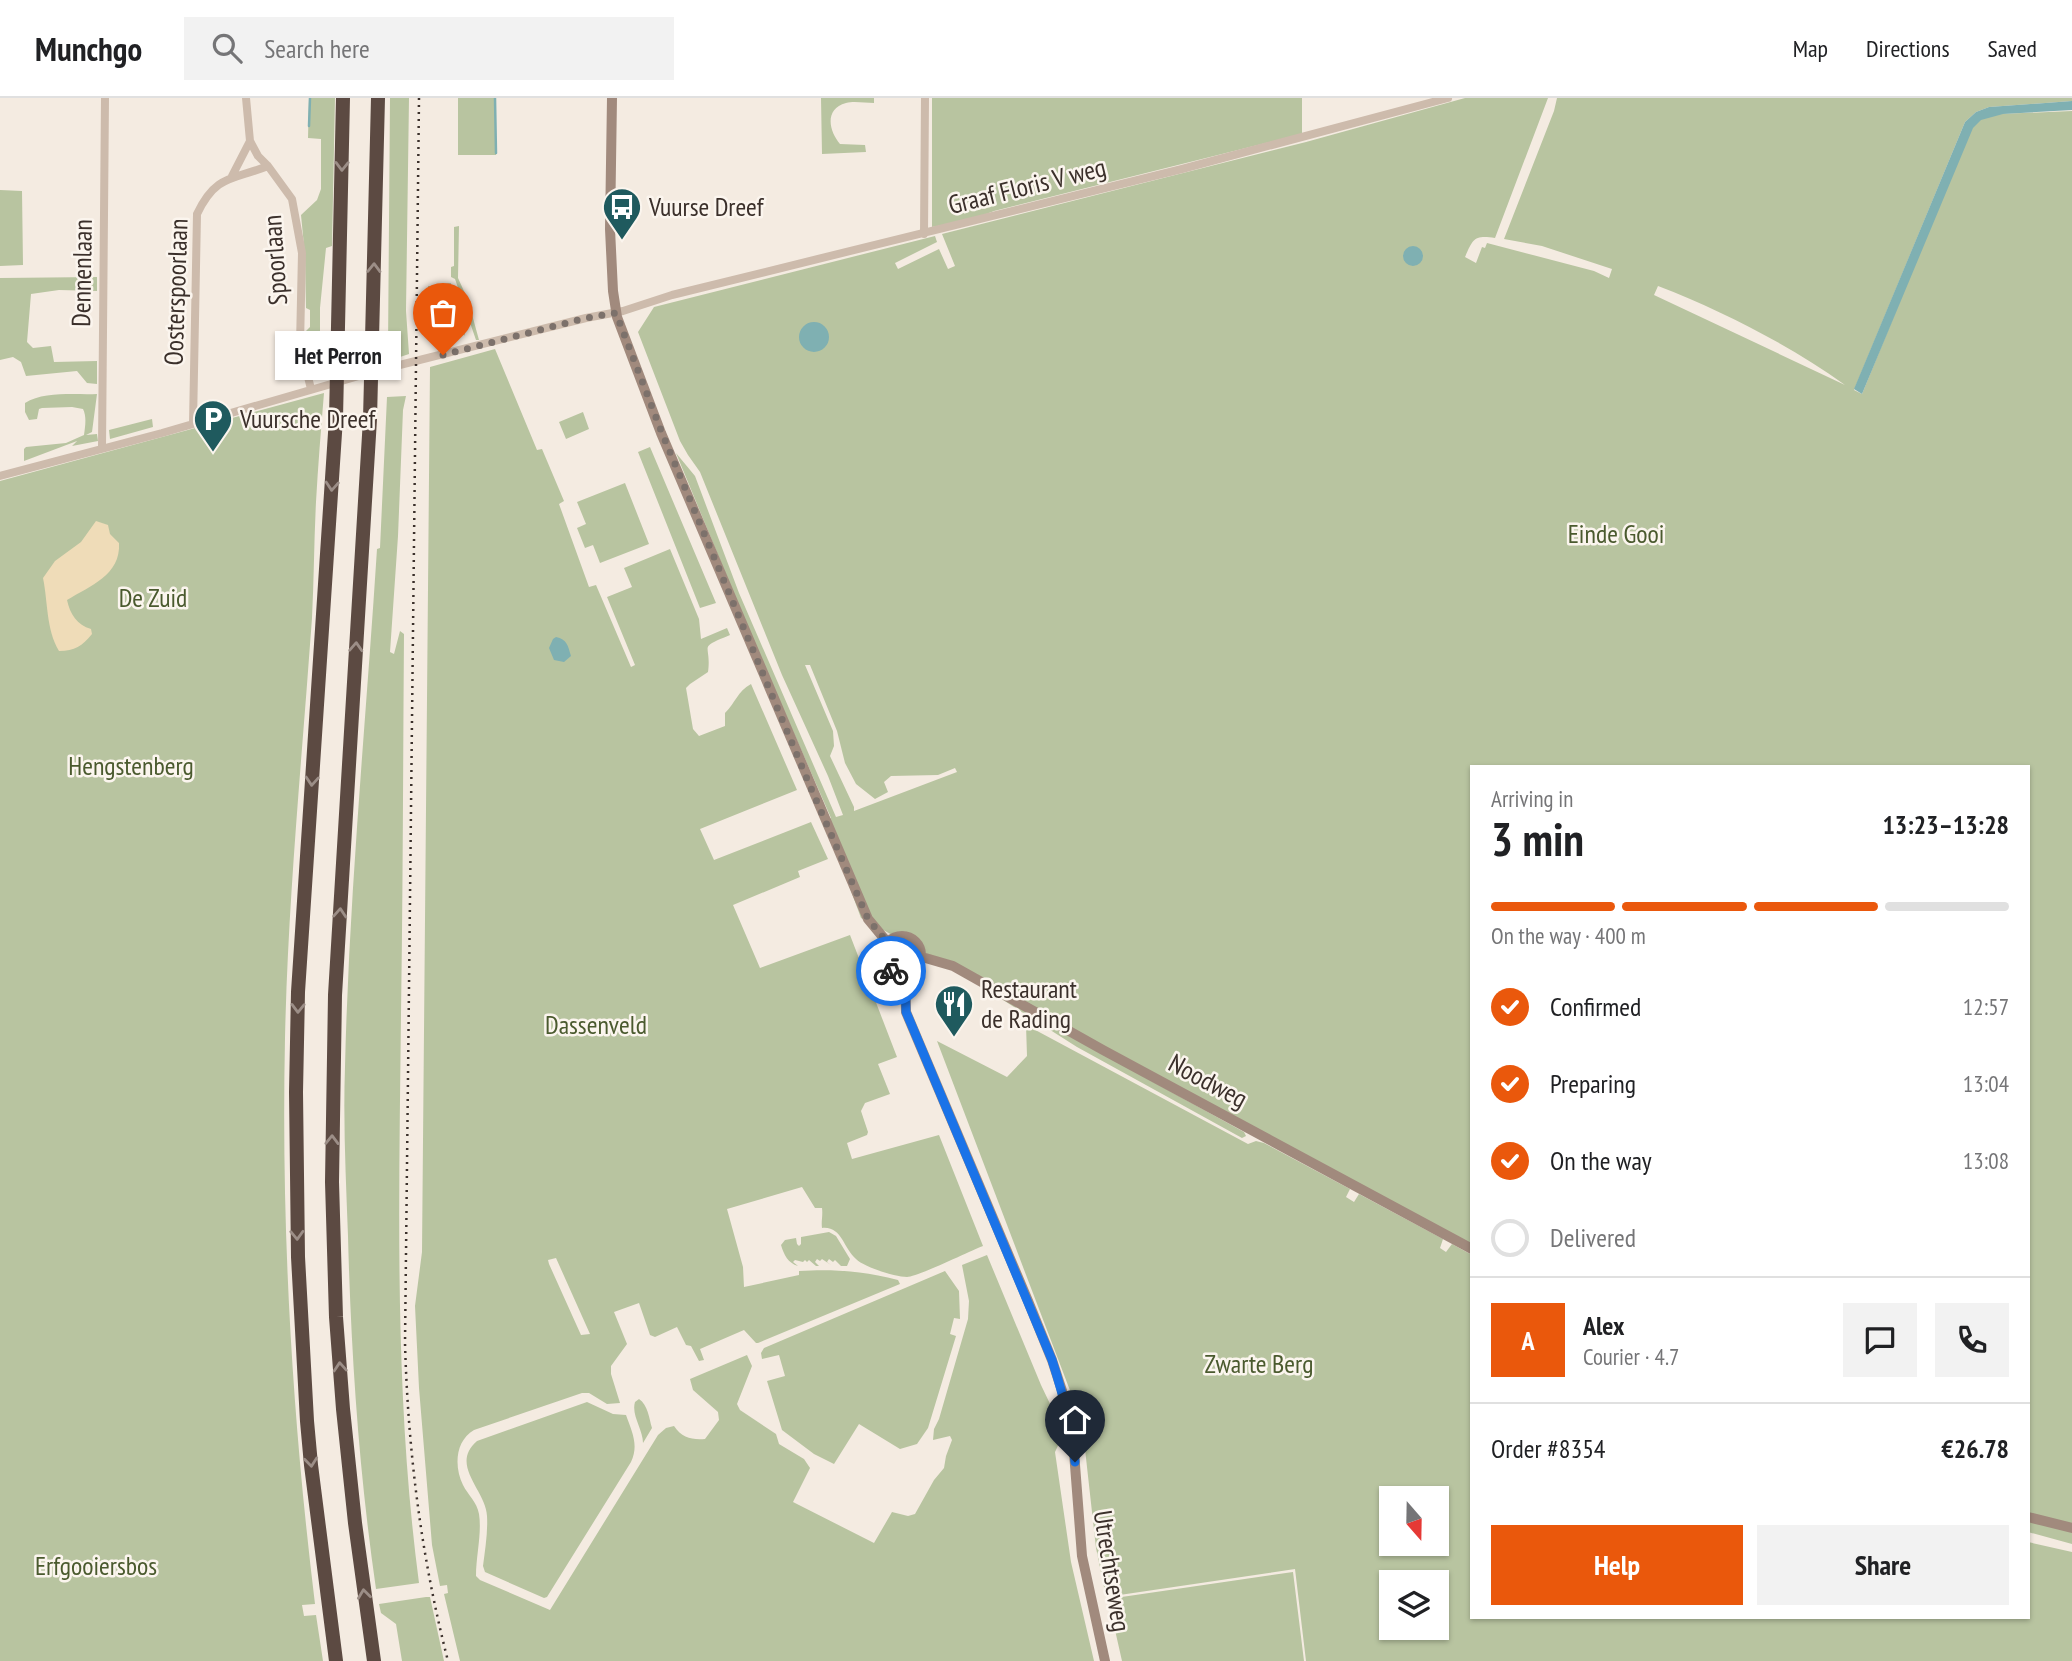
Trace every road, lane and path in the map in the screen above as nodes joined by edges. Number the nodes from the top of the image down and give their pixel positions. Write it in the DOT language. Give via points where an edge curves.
graph roads {
  1 [pos="105,98"];
  2 [pos="246,98"];
  3 [pos="343,98"];
  4 [pos="378,98"];
  5 [pos="612,98"];
  6 [pos="925,98"];
  7 [pos="1448,98"];
  8 [pos="250,141"];
  9 [pos="268,166"];
  10 [pos="232,176"];
  11 [pos="924,234"];
  12 [pos="616,313"];
  13 [pos="312,389"];
  14 [pos="193,424"];
  15 [pos="102,448"];
  16 [pos="0,476"];
  17 [pos="887,942"];
  18 [pos="922,957"];
  19 [pos="905,974"];
  20 [pos="1470,1248"];
  21 [pos="2030,1518"];
  22 [pos="2072,1528"];
  23 [pos="336,1661"];
  24 [pos="374,1661"];
  25 [pos="1105,1661"];
  1 -- 15 [label="street, Dennenlaan"];
  2 -- 8 [label="street"];
  3 -- 23 [label="highway, one-way" via="336,418 298,992 296,1092 298,1257 307,1421"];
  24 -- 4 [label="highway, one-way" via="343,1409 332,1182 335,995 370,419"];
  5 -- 12 [label="main road" via="610,229"];
  6 -- 11 [label="street"];
  7 -- 11 [label="street, Graaf Floris V weg"];
  8 -- 9 [label="street, Spoorlaan"];
  8 -- 10 [label="street, Oosterspoorlaan"];
  9 -- 10 [label="street, Oosterspoorlaan"];
  9 -- 13 [label="street, Spoorlaan" via="292,199 302,253 300,345"];
  10 -- 14 [label="street, Oosterspoorlaan" via="214,188 197,214"];
  11 -- 12 [label="street, Graaf Floris V weg" via="672,295"];
  12 -- 13 [label="street"];
  12 -- 17 [label="main road" via="806,776 868,919"];
  13 -- 14 [label="street"];
  14 -- 15 [label="street"];
  15 -- 16 [label="street"];
  17 -- 18 [label="main road" via="898,936 910,937 919,945"];
  17 -- 19 [label="main road" via="885,964"];
  18 -- 19 [label="main road" via="916,968"];
  18 -- 20 [label="main road, Noodweg" via="953,965"];
  19 -- 25 [label="main road, Utrechtseweg" via="906,1012 1066,1403 1082,1556"];
  21 -- 22 [label="main road"];
}
